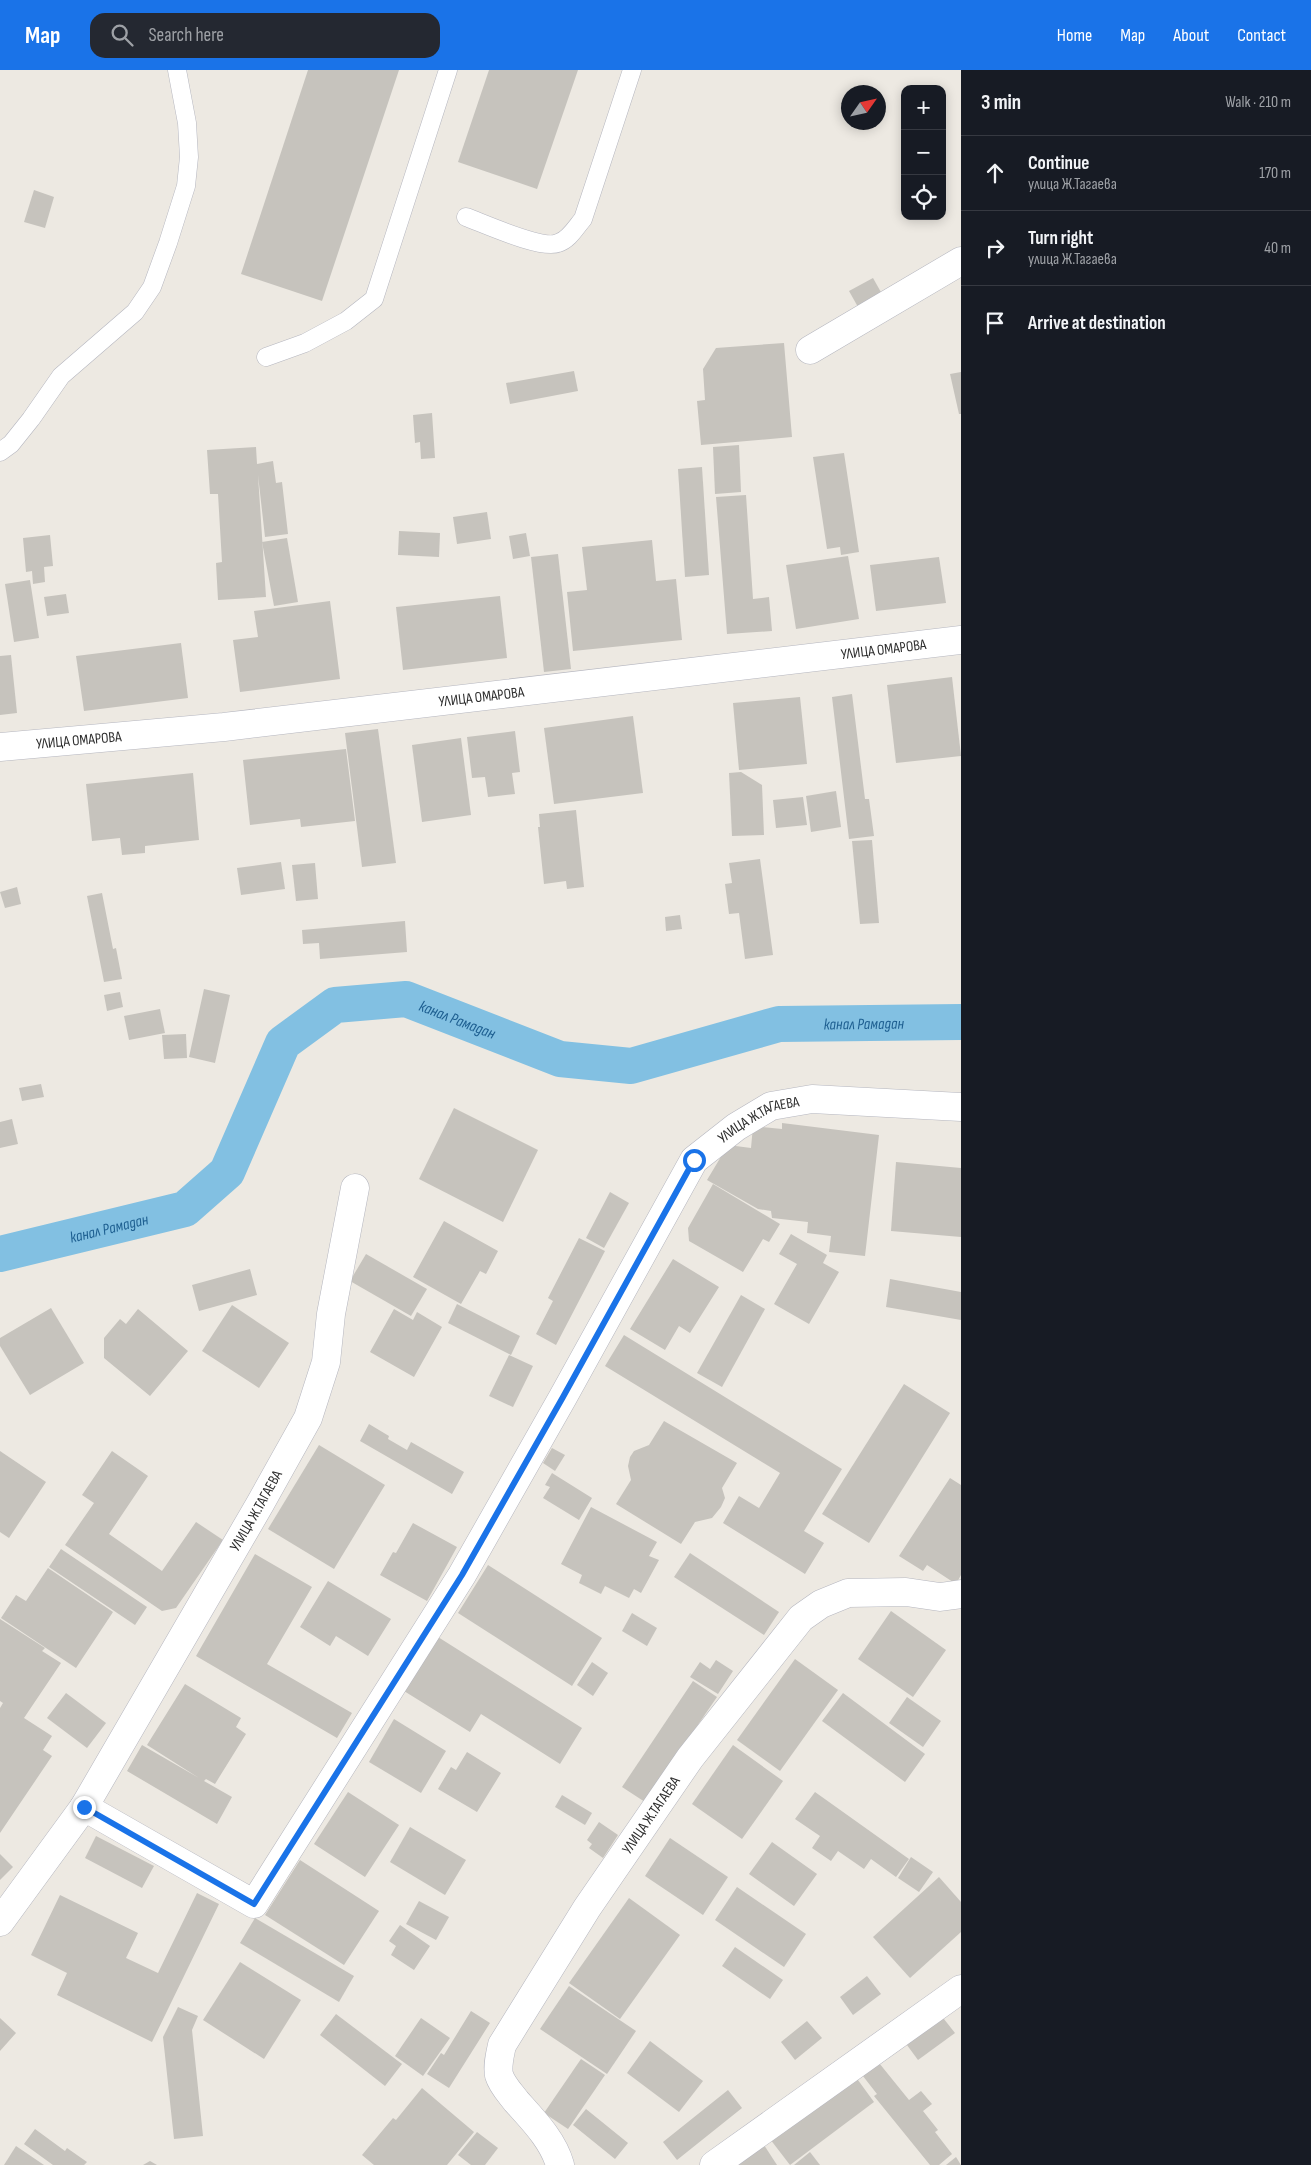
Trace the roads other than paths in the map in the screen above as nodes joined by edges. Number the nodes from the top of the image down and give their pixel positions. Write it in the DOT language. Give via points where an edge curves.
graph roads {
  1 [pos="177,70"];
  2 [pos="448,70"];
  3 [pos="632,70"];
  4 [pos="466,217"];
  5 [pos="961,260"];
  6 [pos="810,350"];
  7 [pos="266,357"];
  8 [pos="0,452"];
  9 [pos="961,640"];
  10 [pos="0,747"];
  11 [pos="961,1107"];
  12 [pos="355,1188"];
  13 [pos="961,1594"];
  14 [pos="84,1807"];
  15 [pos="0,1922"];
  16 [pos="961,1989"];
  17 [pos="561,2165"];
  18 [pos="714,2165"];
  1 -- 8 [label="lane" via="187,123 189,158 186,186 152,287 135,312 61,376 11,444"];
  2 -- 7 [label="lane" via="374,299 346,321 305,343"];
  3 -- 4 [label="lane" via="583,219 570,235 559,243 544,245"];
  5 -- 6 [label="street"];
  9 -- 10 [label="street, УЛИЦА ОМАРОВА" via="224,726"];
  11 -- 14 [label="street, УЛИЦА Ж.ТАГАЕВА" via="812,1099 771,1106 736,1127 694,1160 462,1575 254,1904"];
  12 -- 14 [label="street, УЛИЦА Ж.ТАГАЕВА" via="331,1314 326,1362 308,1418"];
  13 -- 17 [label="street, УЛИЦА Ж.ТАГАЕВА" via="940,1597 906,1592 848,1593 821,1604 801,1618 690,1758 588,1908 502,2044 499,2076 540,2129"];
  14 -- 15 [label="street, УЛИЦА Ж.ТАГАЕВА"];
  16 -- 18 [label="street"];
}
